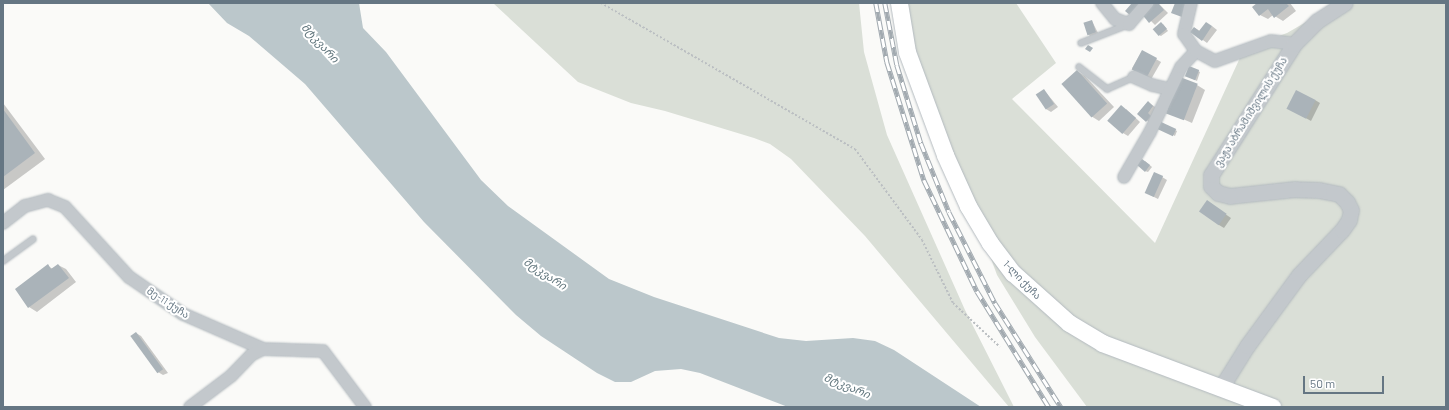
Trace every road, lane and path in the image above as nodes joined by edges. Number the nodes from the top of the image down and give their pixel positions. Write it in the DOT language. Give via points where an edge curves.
graph roads {
  1 [pos="601,3"];
  2 [pos="899,3"];
  3 [pos="1102,3"];
  4 [pos="1147,3"];
  5 [pos="1191,3"];
  6 [pos="1345,3"];
  7 [pos="1129,24"];
  8 [pos="1081,43"];
  9 [pos="1294,44"];
  10 [pos="1196,51"];
  11 [pos="1079,67"];
  12 [pos="1134,77"];
  13 [pos="1169,89"];
  14 [pos="1124,177"];
  15 [pos="3,223"];
  16 [pos="33,239"];
  17 [pos="3,261"];
  18 [pos="1000,347"];
  19 [pos="263,349"];
  20 [pos="1222,386"];
  21 [pos="190,407"];
  22 [pos="365,407"];
  23 [pos="1272,407"];
  1 -- 18 [label="path" via="855,149 922,240 953,303"];
  2 -- 20 [label="main road, 1-ლი ქუჩა" via="907,52 945,155 972,212 990,243 1013,273 1069,322 1102,343"];
  3 -- 7 [label="street" via="1115,19"];
  4 -- 7 [label="street"];
  5 -- 10 [label="street" via="1184,34"];
  6 -- 9 [label="street, ვაჟა აბრამიშვილის ქუჩა" via="1317,21"];
  7 -- 8 [label="lane"];
  9 -- 10 [label="street" via="1271,41 1215,61"];
  9 -- 20 [label="street, ვაჟა აბრამიშვილის ქუჩა" via="1211,175 1211,186 1218,192 1230,196 1295,189 1339,194 1348,202 1351,210 1349,220 1299,275 1246,346"];
  10 -- 13 [label="street" via="1181,67"];
  11 -- 12 [label="lane" via="1108,89"];
  12 -- 13 [label="street" via="1152,86"];
  13 -- 14 [label="street" via="1150,132"];
  15 -- 19 [label="street, მე-11 ქუჩა" via="25,206 48,200 65,206 129,277 183,314"];
  16 -- 17 [label="lane"];
  19 -- 21 [label="street"];
  19 -- 22 [label="street, მე-11 ქუჩა" via="323,351"];
  20 -- 23 [label="main road, 1-ლი ქუჩა"];
}
